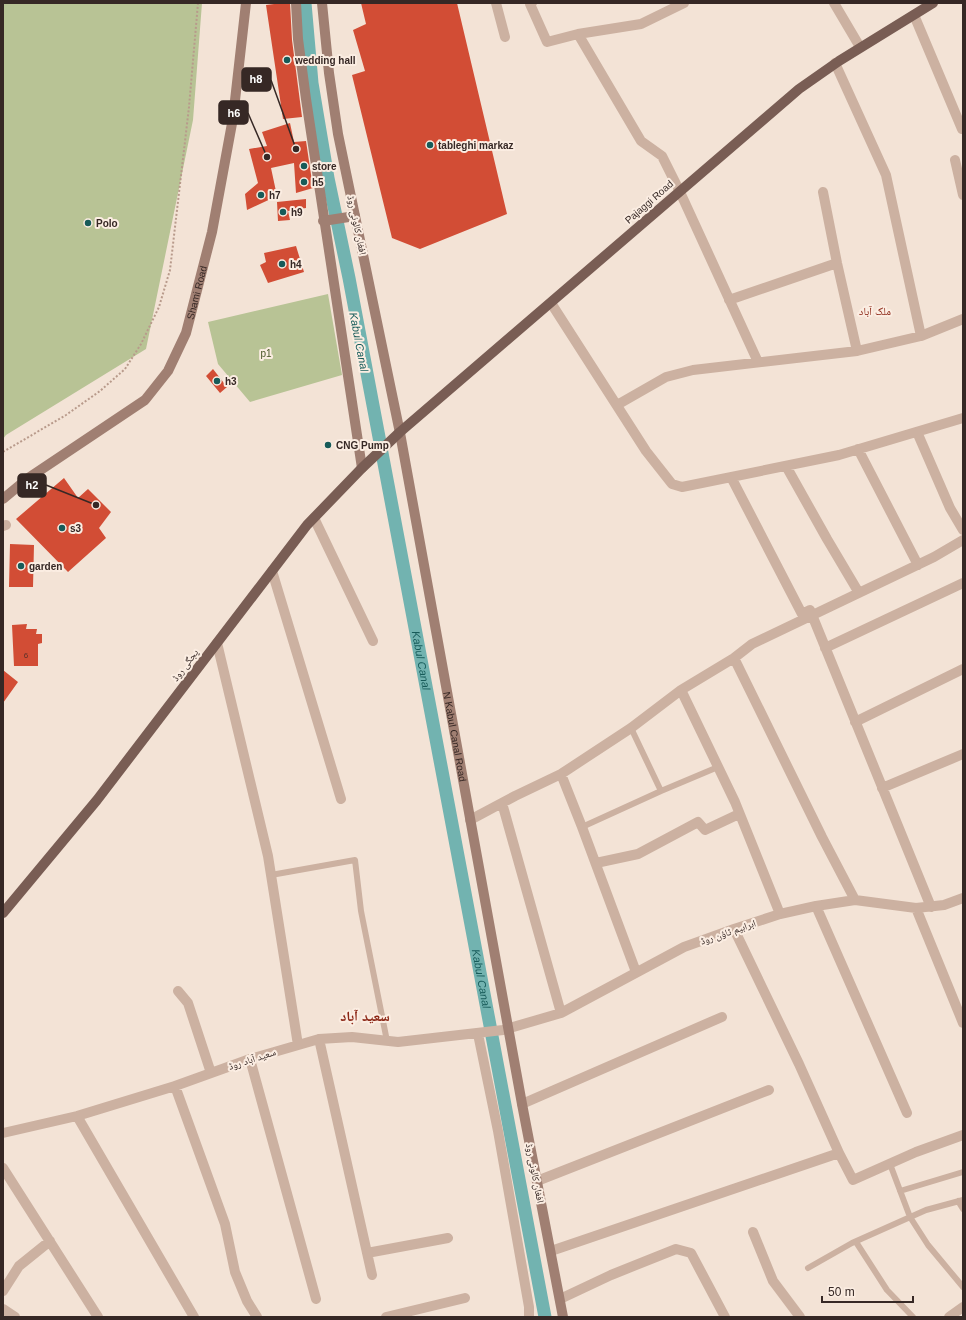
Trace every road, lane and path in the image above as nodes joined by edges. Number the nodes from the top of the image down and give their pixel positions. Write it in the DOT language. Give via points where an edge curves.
graph roads {
  1 [pos="198,3"];
  2 [pos="246,3"];
  3 [pos="296,3"];
  4 [pos="322,3"];
  5 [pos="496,3"];
  6 [pos="532,3"];
  7 [pos="684,3"];
  8 [pos="834,3"];
  9 [pos="933,3"];
  10 [pos="914,15"];
  11 [pos="578,34"];
  12 [pos="505,37"];
  13 [pos="860,48"];
  14 [pos="835,64"];
  15 [pos="962,129"];
  16 [pos="955,160"];
  17 [pos="680,192"];
  18 [pos="823,192"];
  19 [pos="963,195"];
  20 [pos="352,217"];
  21 [pos="328,220"];
  22 [pos="837,263"];
  23 [pos="729,300"];
  24 [pos="551,303"];
  25 [pos="963,319"];
  26 [pos="922,336"];
  27 [pos="857,351"];
  28 [pos="758,362"];
  29 [pos="617,405"];
  30 [pos="962,420"];
  31 [pos="917,432"];
  32 [pos="399,437"];
  33 [pos="858,449"];
  34 [pos="3,452"];
  35 [pos="786,466"];
  36 [pos="362,468"];
  37 [pos="731,477"];
  38 [pos="3,499"];
  39 [pos="314,518"];
  40 [pos="963,530"];
  41 [pos="963,540"];
  42 [pos="918,565"];
  43 [pos="272,571"];
  44 [pos="963,583"];
  45 [pos="859,592"];
  46 [pos="812,615"];
  47 [pos="373,641"];
  48 [pos="217,643"];
  49 [pos="825,648"];
  50 [pos="734,658"];
  51 [pos="963,669"];
  52 [pos="680,690"];
  53 [pos="855,722"];
  54 [pos="631,728"];
  55 [pos="963,754"];
  56 [pos="718,767"];
  57 [pos="561,774"];
  58 [pos="882,788"];
  59 [pos="661,791"];
  60 [pos="341,799"];
  61 [pos="502,803"];
  62 [pos="739,814"];
  63 [pos="470,820"];
  64 [pos="582,827"];
  65 [pos="596,863"];
  66 [pos="271,875"];
  67 [pos="963,898"];
  68 [pos="855,900"];
  69 [pos="816,906"];
  70 [pos="931,907"];
  71 [pos="916,908"];
  72 [pos="3,913"];
  73 [pos="780,914"];
  74 [pos="734,929"];
  75 [pos="636,972"];
  76 [pos="178,991"];
  77 [pos="561,1013"];
  78 [pos="722,1017"];
  79 [pos="963,1024"];
  80 [pos="506,1030"];
  81 [pos="478,1034"];
  82 [pos="319,1039"];
  83 [pos="387,1041"];
  84 [pos="298,1045"];
  85 [pos="250,1059"];
  86 [pos="211,1073"];
  87 [pos="175,1086"];
  88 [pos="769,1090"];
  89 [pos="522,1104"];
  90 [pos="907,1113"];
  91 [pos="77,1116"];
  92 [pos="3,1133"];
  93 [pos="963,1135"];
  94 [pos="839,1153"];
  95 [pos="890,1164"];
  96 [pos="3,1168"];
  97 [pos="963,1172"];
  98 [pos="537,1181"];
  99 [pos="900,1191"];
  100 [pos="961,1200"];
  101 [pos="963,1209"];
  102 [pos="910,1217"];
  103 [pos="753,1232"];
  104 [pos="448,1238"];
  105 [pos="50,1241"];
  106 [pos="856,1242"];
  107 [pos="551,1251"];
  108 [pos="367,1253"];
  109 [pos="808,1268"];
  110 [pos="372,1275"];
  111 [pos="963,1287"];
  112 [pos="3,1291"];
  113 [pos="465,1298"];
  114 [pos="316,1299"];
  115 [pos="560,1299"];
  116 [pos="963,1308"];
  117 [pos="3,1309"];
  118 [pos="798,1316"];
  119 [pos="15,1317"];
  120 [pos="98,1317"];
  121 [pos="194,1317"];
  122 [pos="257,1317"];
  123 [pos="386,1317"];
  124 [pos="529,1317"];
  125 [pos="563,1317"];
  126 [pos="725,1317"];
  127 [pos="913,1317"];
  128 [pos="949,1317"];
  1 -- 34 [label="path" via="190,107 170,270 159,307 141,344 125,369 66,415"];
  2 -- 38 [label="main road, Shami Road" via="233,118 212,232 186,333 168,371 145,400 27,479"];
  3 -- 21 [label="main road" via="302,69"];
  4 -- 20 [label="main road, افغان کالونی روڈ" via="329,73"];
  5 -- 12 [label="street"];
  6 -- 11 [label="street" via="530,4 547,42"];
  7 -- 11 [label="street" via="641,24"];
  8 -- 13 [label="street"];
  9 -- 10 [label="main road, Pajaggi Road"];
  10 -- 13 [label="main road, Pajaggi Road"];
  10 -- 15 [label="street"];
  11 -- 17 [label="street" via="641,141 662,156"];
  13 -- 14 [label="main road, Pajaggi Road"];
  14 -- 17 [label="main road, Pajaggi Road" via="799,89"];
  14 -- 26 [label="street" via="886,175"];
  16 -- 19 [label="street"];
  17 -- 23 [label="street"];
  17 -- 24 [label="main road, Pajaggi Road"];
  18 -- 22 [label="street"];
  20 -- 21 [label="main road"];
  20 -- 32 [label="main road, افغان کالونی روڈ"];
  21 -- 36 [label="main road"];
  22 -- 23 [label="street"];
  22 -- 27 [label="street"];
  23 -- 28 [label="street"];
  24 -- 29 [label="street"];
  24 -- 32 [label="main road, Pajaggi Road"];
  25 -- 26 [label="street"];
  26 -- 27 [label="street"];
  27 -- 28 [label="street"];
  28 -- 29 [label="street" via="693,370 666,377"];
  29 -- 37 [label="street" via="646,451 672,484 682,487"];
  30 -- 31 [label="street"];
  31 -- 33 [label="street"];
  31 -- 40 [label="street" via="950,508"];
  32 -- 36 [label="main road, پجگی روڈ"];
  32 -- 63 [label="main road, N Kabul Canal Road"];
  33 -- 35 [label="street"];
  33 -- 42 [label="street"];
  35 -- 37 [label="street"];
  35 -- 45 [label="street"];
  36 -- 39 [label="main road, پجگی روڈ"];
  37 -- 46 [label="street" via="802,614 810,610"];
  39 -- 43 [label="main road, پجگی روڈ"];
  39 -- 47 [label="street"];
  41 -- 42 [label="street"];
  42 -- 45 [label="street"];
  43 -- 48 [label="main road, پجگی روڈ"];
  43 -- 60 [label="street"];
  44 -- 49 [label="street"];
  45 -- 46 [label="street"];
  46 -- 49 [label="street"];
  46 -- 50 [label="street" via="752,644"];
  48 -- 66 [label="street"];
  48 -- 72 [label="main road, پجگی روڈ" via="97,800"];
  49 -- 53 [label="street"];
  50 -- 52 [label="street"];
  50 -- 68 [label="street"];
  51 -- 53 [label="street"];
  52 -- 54 [label="street"];
  52 -- 56 [label="street"];
  53 -- 58 [label="street"];
  54 -- 57 [label="street"];
  54 -- 59 [label="lane"];
  55 -- 58 [label="street"];
  56 -- 59 [label="lane"];
  56 -- 62 [label="street"];
  57 -- 61 [label="street"];
  57 -- 64 [label="street"];
  58 -- 70 [label="street"];
  59 -- 64 [label="lane"];
  61 -- 63 [label="street"];
  61 -- 77 [label="street"];
  62 -- 65 [label="street" via="705,830 698,822 638,854"];
  62 -- 73 [label="street"];
  63 -- 80 [label="main road, N Kabul Canal Road"];
  64 -- 65 [label="street"];
  65 -- 75 [label="street"];
  66 -- 83 [label="lane" via="355,860 361,911"];
  66 -- 84 [label="street"];
  67 -- 70 [label="street, ابراہیم ٹاؤن روڈ"];
  68 -- 69 [label="street, ابراہیم ٹاؤن روڈ"];
  68 -- 71 [label="street, ابراہیم ٹاؤن روڈ"];
  69 -- 73 [label="street, ابراہیم ٹاؤن روڈ"];
  69 -- 90 [label="street"];
  70 -- 71 [label="street, ابراہیم ٹاؤن روڈ"];
  71 -- 79 [label="street"];
  73 -- 74 [label="street, ابراہیم ٹاؤن روڈ"];
  74 -- 75 [label="street, ابراہیم ٹاؤن روڈ" via="684,947"];
  74 -- 94 [label="street"];
  75 -- 77 [label="street, ابراہیم ٹاؤن روڈ"];
  76 -- 86 [label="street" via="188,1003"];
  77 -- 80 [label="street, ابراہیم ٹاؤن روڈ"];
  78 -- 89 [label="street"];
  80 -- 81 [label="street, سعید آباد روڈ"];
  80 -- 89 [label="main road, افغان کالونی روڈ"];
  81 -- 83 [label="street, سعید آباد روڈ"];
  81 -- 124 [label="street" via="530,1307"];
  82 -- 83 [label="street, سعید آباد روڈ" via="352,1037"];
  82 -- 84 [label="street, سعید آباد روڈ"];
  82 -- 108 [label="street"];
  84 -- 85 [label="street, سعید آباد روڈ"];
  85 -- 86 [label="street, سعید آباد روڈ"];
  85 -- 114 [label="street"];
  86 -- 87 [label="street, سعید آباد روڈ"];
  87 -- 91 [label="street, سعید آباد روڈ"];
  87 -- 122 [label="street" via="225,1224 234,1272"];
  88 -- 98 [label="street"];
  89 -- 98 [label="main road, افغان کالونی روڈ"];
  91 -- 92 [label="street, سعید آباد روڈ"];
  91 -- 121 [label="street"];
  93 -- 95 [label="street"];
  94 -- 95 [label="street" via="853,1180"];
  94 -- 107 [label="street"];
  95 -- 99 [label="lane"];
  96 -- 105 [label="street"];
  97 -- 99 [label="lane"];
  98 -- 107 [label="main road, افغان کالونی روڈ"];
  99 -- 102 [label="lane"];
  100 -- 101 [label="lane"];
  100 -- 102 [label="lane"];
  102 -- 106 [label="lane"];
  102 -- 111 [label="lane" via="928,1245"];
  103 -- 118 [label="street" via="773,1281"];
  104 -- 108 [label="street"];
  105 -- 112 [label="street" via="19,1266"];
  105 -- 120 [label="street"];
  106 -- 109 [label="lane"];
  106 -- 127 [label="lane" via="887,1290"];
  107 -- 115 [label="main road, افغان کالونی روڈ"];
  108 -- 110 [label="street"];
  113 -- 123 [label="street"];
  115 -- 125 [label="main road, افغان کالونی روڈ"];
  115 -- 126 [label="street" via="676,1249 691,1253"];
  116 -- 128 [label="street"];
  117 -- 119 [label="street"];
}
